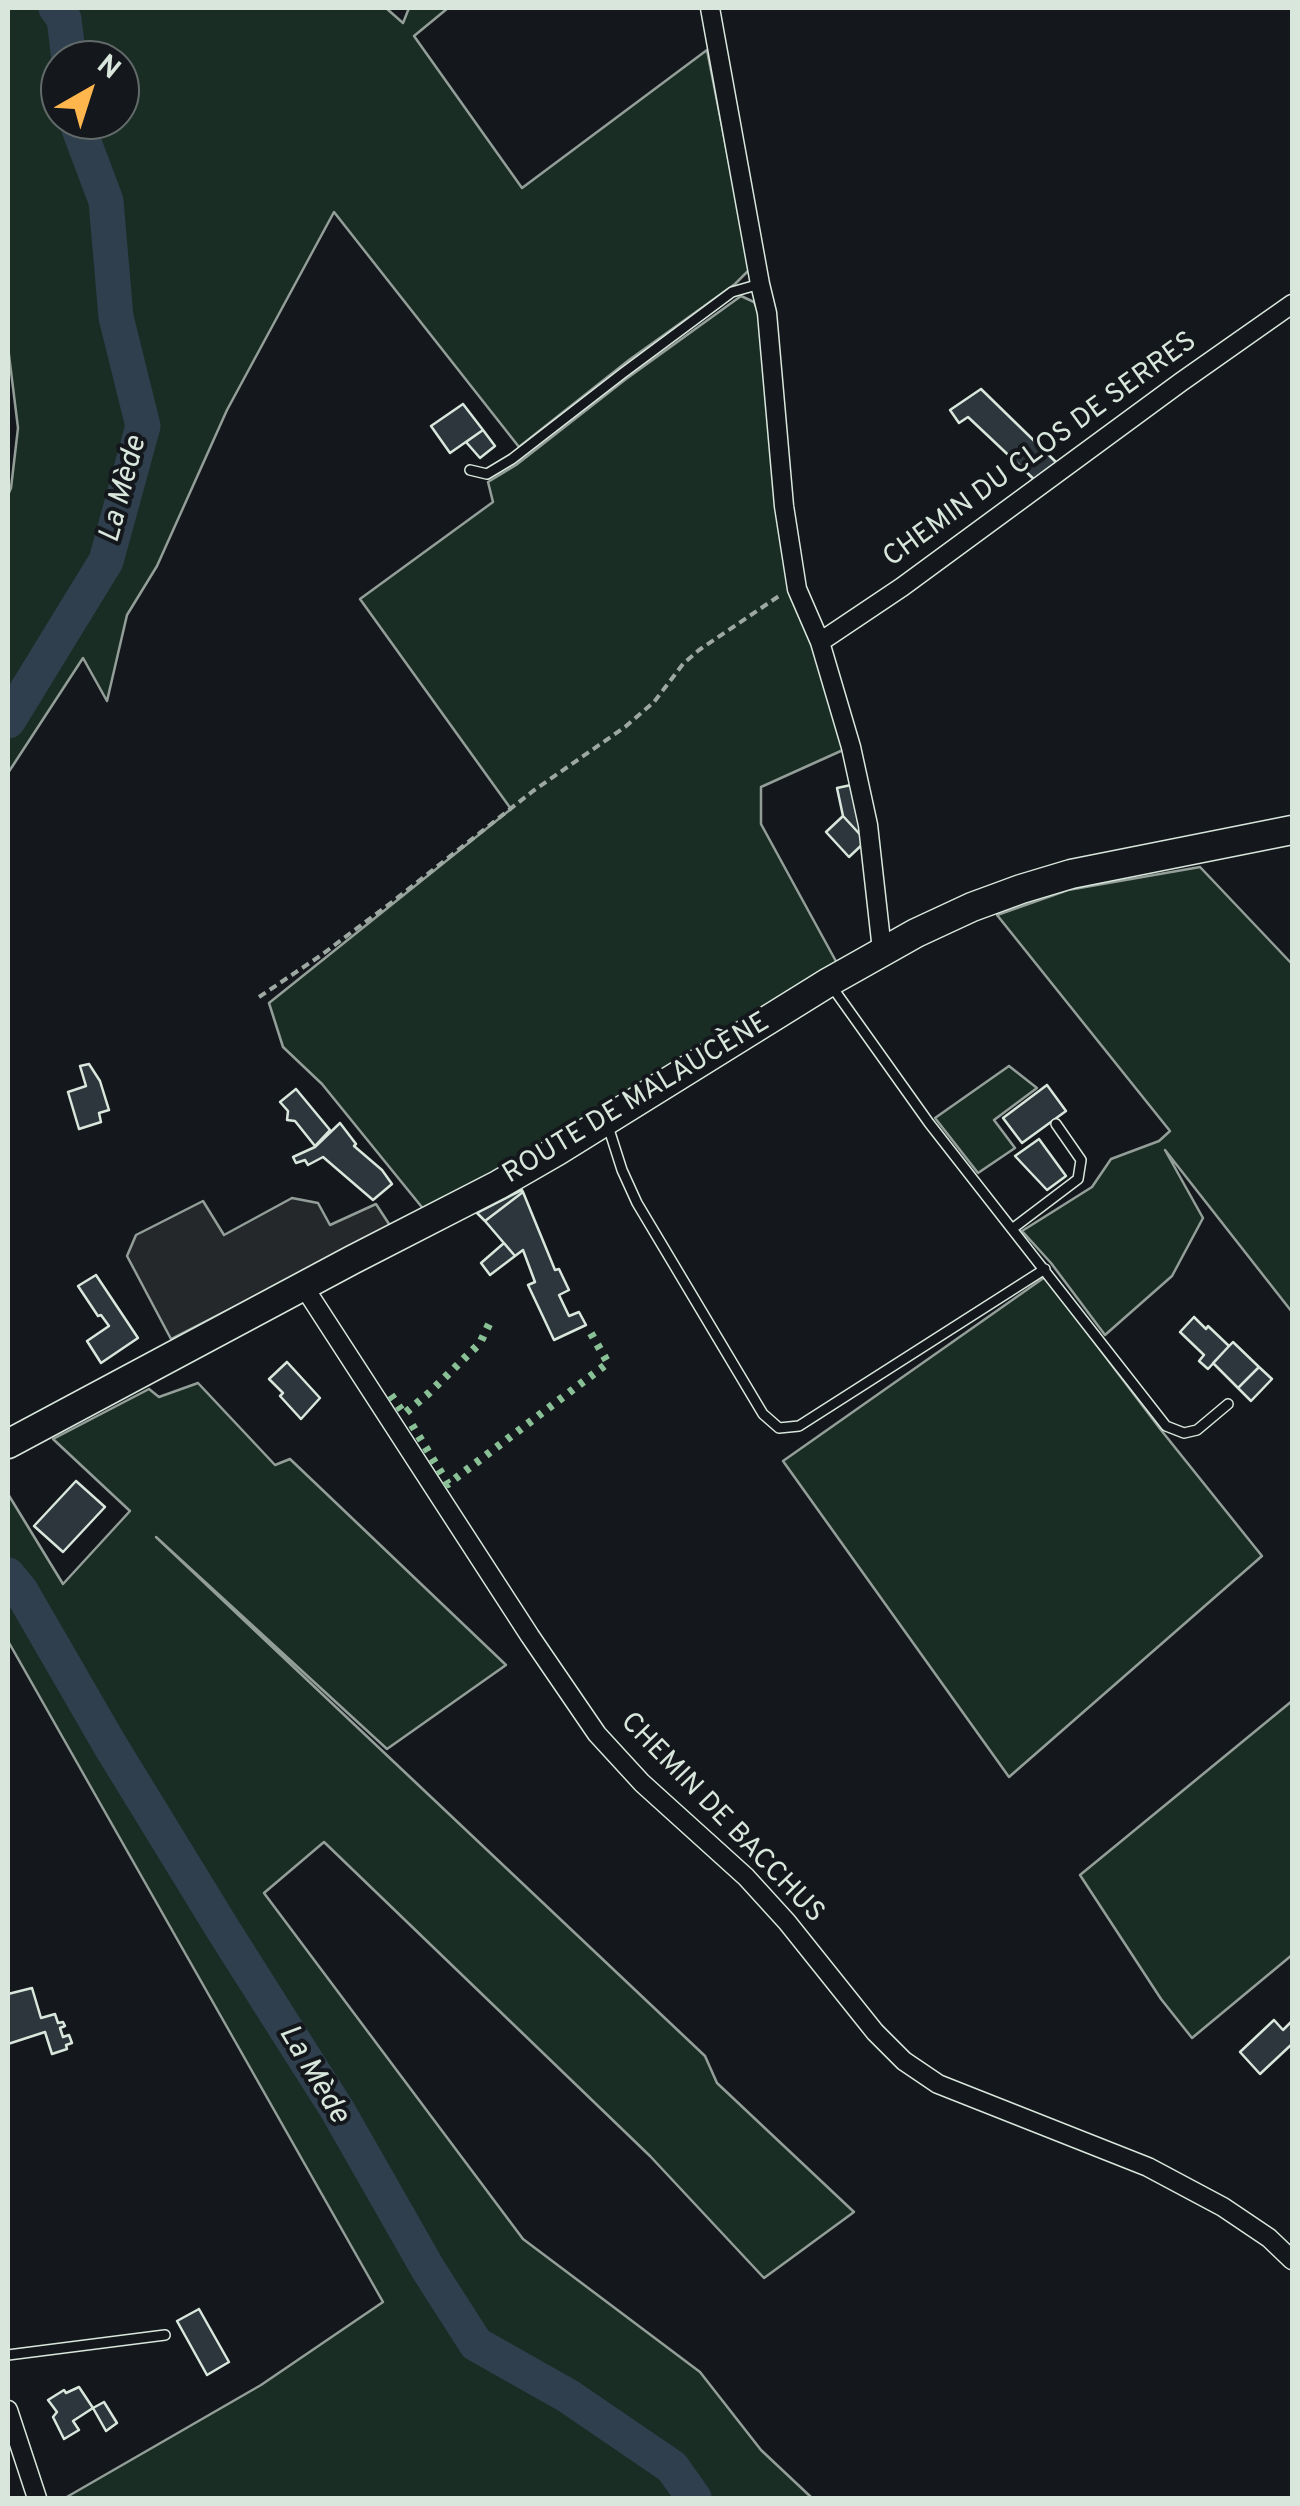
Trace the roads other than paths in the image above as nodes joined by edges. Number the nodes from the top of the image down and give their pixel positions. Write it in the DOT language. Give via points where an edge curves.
graph roads {
  1 [pos="710,8"];
  2 [pos="760,284"];
  3 [pos="1292,304"];
  4 [pos="470,470"];
  5 [pos="820,642"];
  6 [pos="1292,830"];
  7 [pos="882,950"];
  8 [pos="828,982"];
  9 [pos="606,1121"];
  10 [pos="1056,1124"];
  11 [pos="1012,1229"];
  12 [pos="1045,1269"];
  13 [pos="304,1287"];
  14 [pos="1228,1404"];
  15 [pos="8,1444"];
  16 [pos="1292,2260"];
  17 [pos="165,2336"];
  18 [pos="8,2355"];
  19 [pos="8,2410"];
  20 [pos="37,2498"];
  1 -- 2 [label="street"];
  2 -- 4 [label="lane" via="732,292 512,459 487,474"];
  2 -- 5 [label="street" via="797,589"];
  3 -- 5 [label="street, CHEMIN DU CLOS DE SERRES"];
  5 -- 7 [label="street" via="868,825"];
  6 -- 7 [label="main road, ROUTE DE MALAUCÈNE" via="1021,888"];
  7 -- 8 [label="main road, ROUTE DE MALAUCÈNE"];
  8 -- 9 [label="main road, ROUTE DE MALAUCÈNE"];
  8 -- 11 [label="lane"];
  9 -- 12 [label="lane" via="638,1203 762,1414 778,1428 799,1426"];
  9 -- 13 [label="main road, ROUTE DE MALAUCÈNE"];
  10 -- 11 [label="lane" via="1082,1160 1078,1178"];
  11 -- 12 [label="lane"];
  12 -- 14 [label="lane" via="1166,1426 1197,1430"];
  13 -- 15 [label="main road, ROUTE DE MALAUCÈNE"];
  13 -- 16 [label="street, CHEMIN DE BACCHUS" via="597,1734 746,1877 904,2061 938,2084 1148,2167 1223,2207"];
  17 -- 18 [label="lane"];
  19 -- 20 [label="street"];
}
